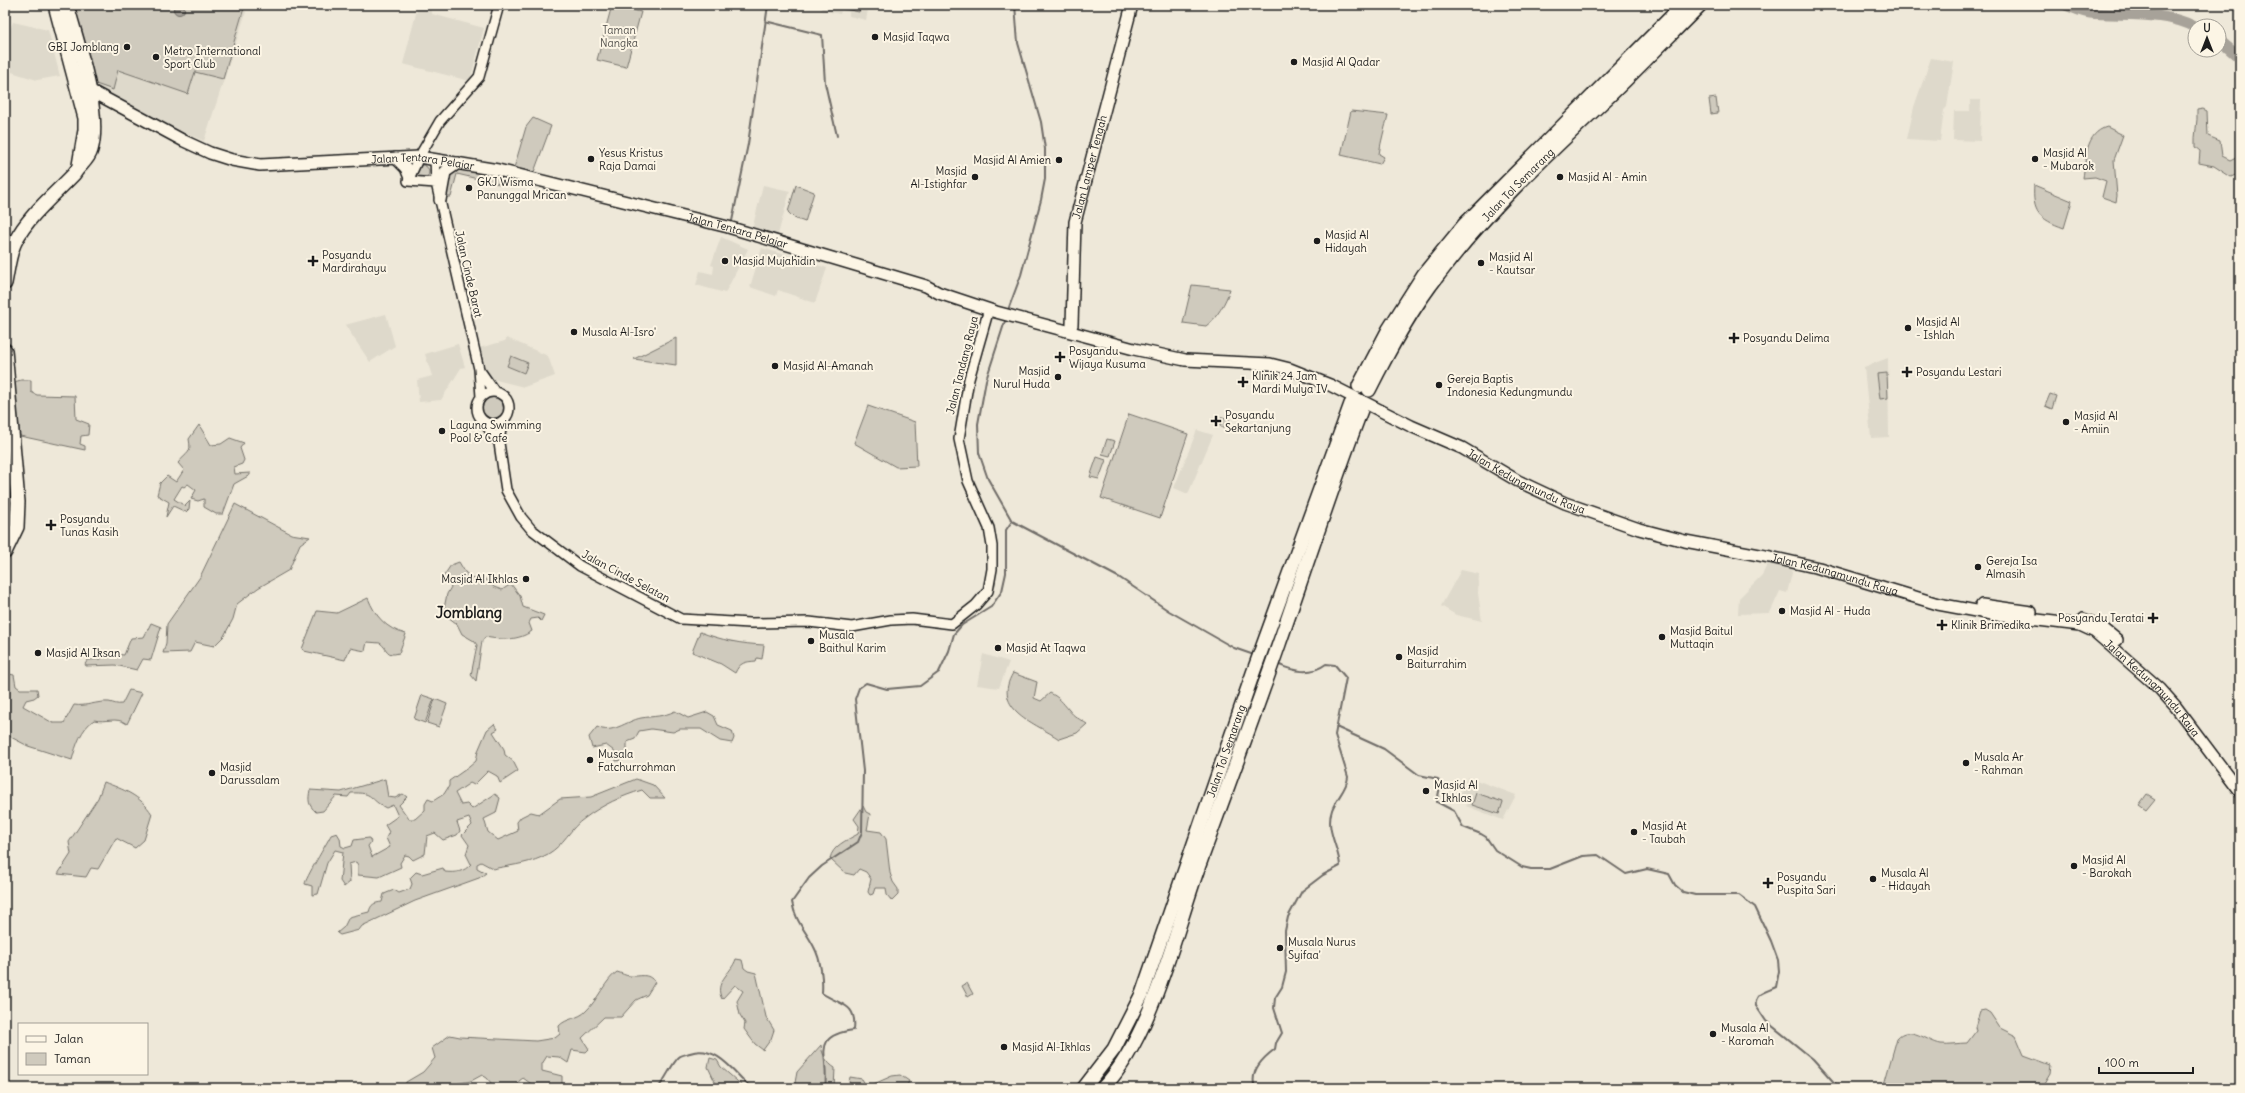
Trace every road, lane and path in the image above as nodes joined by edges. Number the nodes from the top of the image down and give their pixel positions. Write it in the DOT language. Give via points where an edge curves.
graph roads {
  1 [pos="56,5"];
  2 [pos="67,5"];
  3 [pos="499,5"];
  4 [pos="1132,5"];
  5 [pos="1683,5"];
  6 [pos="1700,5"];
  7 [pos="82,87"];
  8 [pos="419,157"];
  9 [pos="396,158"];
  10 [pos="435,159"];
  11 [pos="458,163"];
  12 [pos="410,178"];
  13 [pos="436,183"];
  14 [pos="440,200"];
  15 [pos="5,283"];
  16 [pos="994,309"];
  17 [pos="1073,329"];
  18 [pos="5,350"];
  19 [pos="479,369"];
  20 [pos="495,392"];
  21 [pos="481,397"];
  22 [pos="483,421"];
  23 [pos="502,421"];
  24 [pos="499,443"];
  25 [pos="5,552"];
  26 [pos="789,622"];
  27 [pos="2216,756"];
  28 [pos="2240,781"];
  29 [pos="2240,792"];
  30 [pos="1084,1088"];
  31 [pos="1103,1088"];
  1 -- 7 [label="highway"];
  2 -- 7 [label="highway"];
  3 -- 8 [label="street" via="478,77 440,121"];
  4 -- 17 [label="main road, Jalan Lamper Tengah" via="1075,222"];
  5 -- 6 [label="highway, Jalan Tol Semarang" via="1464,225 1424,274 1389,329 1364,388 1438,275 1458,249 1558,144"];
  7 -- 9 [label="main road, Jalan Tentara Pelajar" via="210,154 232,160 260,166"];
  7 -- 15 [label="highway" via="94,118 91,152 84,164 79,166 34,216 16,241"];
  8 -- 9 [label="main road, Jalan Tentara Pelajar"];
  8 -- 10 [label="main road, Jalan Tentara Pelajar"];
  8 -- 12 [label="street"];
  9 -- 12 [label="main road" via="406,168"];
  10 -- 11 [label="main road, Jalan Tentara Pelajar"];
  10 -- 13 [label="street, Jalan Cinde Barat"];
  11 -- 14 [label="main road" via="445,172"];
  11 -- 16 [label="main road, Jalan Tentara Pelajar" via="498,170 728,227 926,286 939,286"];
  12 -- 13 [label="street" via="408,181"];
  13 -- 14 [label="street, Jalan Cinde Barat"];
  14 -- 19 [label="street, Jalan Cinde Barat"];
  16 -- 17 [label="main road, Jalan Tentara Pelajar"];
  16 -- 26 [label="street, Jalan Tandang Raya" via="969,379 959,439 968,481 991,538 992,570 988,591 968,612 949,625 912,619 852,627"];
  17 -- 27 [label="main road, Jalan Kedungmundu Raya" via="1190,355 1284,361 1332,380 1383,409 1466,443 1539,485 1648,526 1699,539 1828,564 1946,600 2075,617 2094,622 2121,643 2170,691"];
  18 -- 25 [label="highway" via="18,502 17,527"];
  19 -- 20 [label="street, Jalan Cinde Barat"];
  19 -- 21 [label="street, Jalan Cinde Barat"];
  20 -- 21 [label="street"];
  20 -- 23 [label="street, Jalan Cinde Barat" via="502,395 509,405 508,413"];
  21 -- 22 [label="street, Jalan Cinde Barat" via="476,407"];
  22 -- 23 [label="street" via="494,424"];
  22 -- 24 [label="street, Jalan Cinde Selatan"];
  23 -- 24 [label="street, Jalan Cinde Selatan"];
  24 -- 26 [label="street, Jalan Cinde Selatan" via="506,490 521,517 542,539 580,566 681,619 750,623"];
  27 -- 28 [label="main road, Jalan Kedungmundu Raya"];
  27 -- 29 [label="main road, Jalan Kedungmundu Raya"];
  30 -- 31 [label="highway, Jalan Tol Semarang" via="1114,1049 1142,994 1253,673 1356,407 1279,645 1154,998 1124,1059"];
}
